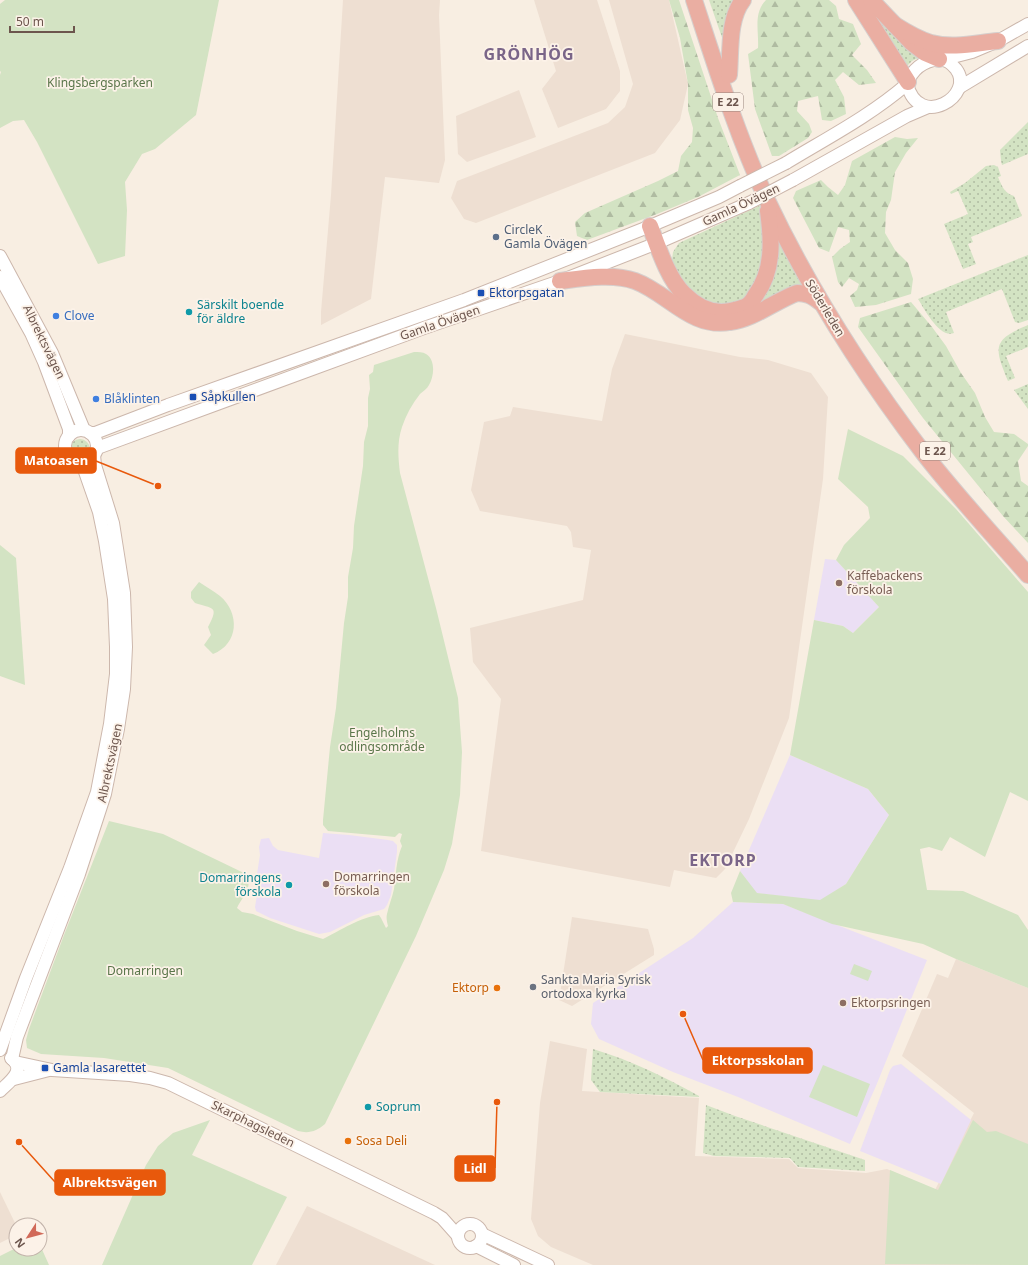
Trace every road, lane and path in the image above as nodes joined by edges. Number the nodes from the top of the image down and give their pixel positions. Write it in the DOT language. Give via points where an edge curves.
graph roads {
  1 [pos="694,0"];
  2 [pos="704,0"];
  3 [pos="743,0"];
  4 [pos="856,0"];
  5 [pos="870,0"];
  6 [pos="1028,24"];
  7 [pos="895,25"];
  8 [pos="998,42"];
  9 [pos="1028,46"];
  10 [pos="942,59"];
  11 [pos="729,75"];
  12 [pos="907,83"];
  13 [pos="960,87"];
  14 [pos="928,107"];
  15 [pos="767,200"];
  16 [pos="646,228"];
  17 [pos="653,245"];
  18 [pos="0,256"];
  19 [pos="0,277"];
  20 [pos="560,281"];
  21 [pos="820,302"];
  22 [pos="682,311"];
  23 [pos="87,432"];
  24 [pos="69,436"];
  25 [pos="95,452"];
  26 [pos="78,462"];
  27 [pos="1028,561"];
  28 [pos="1028,575"];
  29 [pos="0,1050"];
  30 [pos="0,1055"];
  31 [pos="13,1060"];
  32 [pos="52,1070"];
  33 [pos="6,1084"];
  34 [pos="442,1218"];
  35 [pos="465,1225"];
  36 [pos="482,1234"];
  37 [pos="458,1236"];
  38 [pos="476,1246"];
  39 [pos="514,1265"];
  40 [pos="548,1265"];
  1 -- 15 [label="highway, Söderleden / E 22" via="736,128"];
  2 -- 11 [label="highway, Söderleden / E 22"];
  3 -- 11 [label="highway" via="734,24"];
  4 -- 12 [label="highway"];
  5 -- 7 [label="highway"];
  6 -- 8 [label="main road"];
  7 -- 8 [label="highway" via="931,43 957,46"];
  7 -- 10 [label="highway" via="925,53"];
  8 -- 10 [label="main road" via="972,52"];
  9 -- 13 [label="main road"];
  10 -- 12 [label="main road" via="931,60 919,66"];
  10 -- 13 [label="main road" via="952,64 958,72"];
  11 -- 27 [label="highway, Söderleden / E 22" via="756,152 780,205 851,333 935,451"];
  12 -- 14 [label="main road" via="913,98 919,104"];
  12 -- 16 [label="main road, Gamla Övägen, bridge" via="866,116 786,163 719,197"];
  13 -- 14 [label="main road" via="949,102 935,108"];
  14 -- 17 [label="main road, Gamla Övägen, bridge" via="749,203"];
  15 -- 17 [label="highway" via="771,229 768,268 760,290 746,307 715,312 692,302 682,293"];
  15 -- 21 [label="highway, Söderleden / E 22"];
  16 -- 17 [label="highway"];
  16 -- 23 [label="main road, Gamla Övägen" via="458,302 95,433"];
  17 -- 20 [label="main road, Gamla Övägen"];
  17 -- 22 [label="highway" via="672,295"];
  18 -- 23 [label="main road, Albrektsvägen" via="52,353"];
  19 -- 24 [label="main road, Albrektsvägen" via="44,362 69,429"];
  20 -- 22 [label="highway" via="623,277 665,298"];
  20 -- 25 [label="main road, Gamla Övägen" via="100,447"];
  21 -- 22 [label="highway" via="804,293 797,293 745,318 730,322 699,319"];
  21 -- 28 [label="highway, Söderleden / E 22" via="866,374 912,438 961,499"];
  23 -- 24 [label="main road" via="77,431"];
  23 -- 25 [label="main road" via="95,438"];
  24 -- 26 [label="main road" via="65,443 67,454"];
  25 -- 26 [label="main road" via="86,461"];
  25 -- 31 [label="main road, Albrektsvägen" via="95,465 113,523 124,593 124,689 105,794 79,874 16,1036"];
  26 -- 29 [label="main road, Albrektsvägen" via="84,469 98,512 111,580 116,647 110,724 97,792"];
  30 -- 31 [label="main road, Skarphagsleden" via="9,1056"];
  31 -- 32 [label="main road, Skarphagsleden"];
  31 -- 33 [label="main road, Albrektsvägen" via="17,1066 17,1073"];
  32 -- 33 [label="main road, Skarphagsleden"];
  32 -- 34 [label="main road, Skarphagsleden" via="130,1075 168,1083"];
  34 -- 35 [label="main road, Skarphagsleden"];
  34 -- 37 [label="main road, Skarphagsleden"];
  35 -- 36 [label="main road" via="476,1225"];
  35 -- 37 [label="main road"];
  36 -- 38 [label="main road" via="481,1241"];
  36 -- 40 [label="main road"];
  37 -- 38 [label="main road" via="465,1246"];
  38 -- 39 [label="main road"];
}
